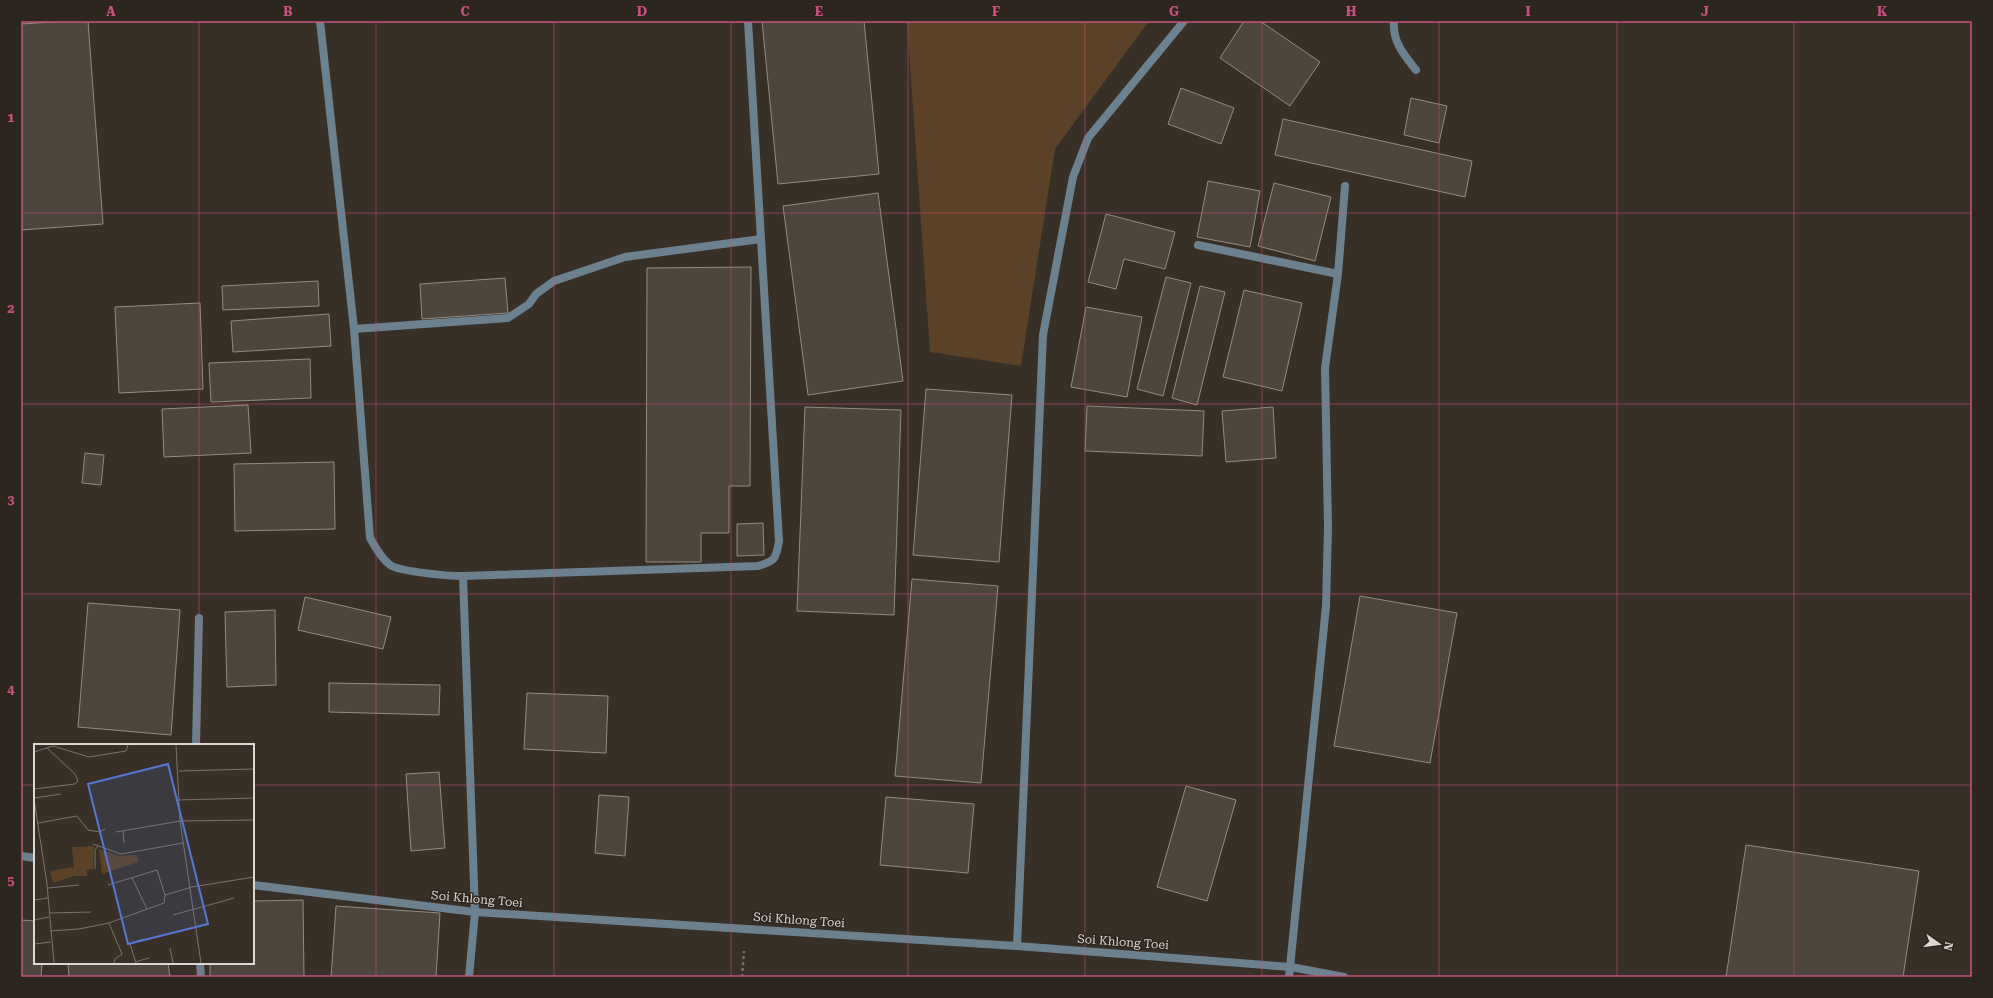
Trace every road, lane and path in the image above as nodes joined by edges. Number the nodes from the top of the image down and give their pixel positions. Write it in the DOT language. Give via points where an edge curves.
graph roads {
  1 [pos="320,21"];
  2 [pos="748,21"];
  3 [pos="1184,21"];
  4 [pos="1394,21"];
  5 [pos="1416,70"];
  6 [pos="1345,186"];
  7 [pos="761,239"];
  8 [pos="1198,245"];
  9 [pos="1338,274"];
  10 [pos="354,329"];
  11 [pos="463,576"];
  12 [pos="198,618"];
  13 [pos="196,744"];
  14 [pos="21,856"];
  15 [pos="34,858"];
  16 [pos="254,885"];
  17 [pos="475,912"];
  18 [pos="1017,946"];
  19 [pos="200,964"];
  20 [pos="1291,967"];
  21 [pos="201,977"];
  22 [pos="469,977"];
  23 [pos="1289,977"];
  24 [pos="1344,977"];
  1 -- 10 [label="street"];
  2 -- 7 [label="street"];
  3 -- 18 [label="street" via="1088,138 1073,177 1044,336"];
  4 -- 5 [label="street" via="1393,28 1398,47"];
  6 -- 9 [label="street"];
  7 -- 10 [label="street" via="625,257 554,281 536,294 529,304 508,318"];
  7 -- 11 [label="street" via="778,541 776,557 758,566"];
  8 -- 9 [label="street"];
  9 -- 20 [label="street" via="1326,368 1326,606"];
  10 -- 11 [label="street" via="370,538 379,555 392,566 440,575"];
  11 -- 17 [label="street"];
  12 -- 13 [label="street"];
  14 -- 15 [label="street"];
  16 -- 17 [label="street, Soi Khlong Toei"];
  17 -- 18 [label="street, Soi Khlong Toei"];
  17 -- 22 [label="street"];
  18 -- 20 [label="street, Soi Khlong Toei"];
  19 -- 21 [label="street"];
  20 -- 23 [label="street"];
  20 -- 24 [label="street, Soi Khlong Toei"];
}
